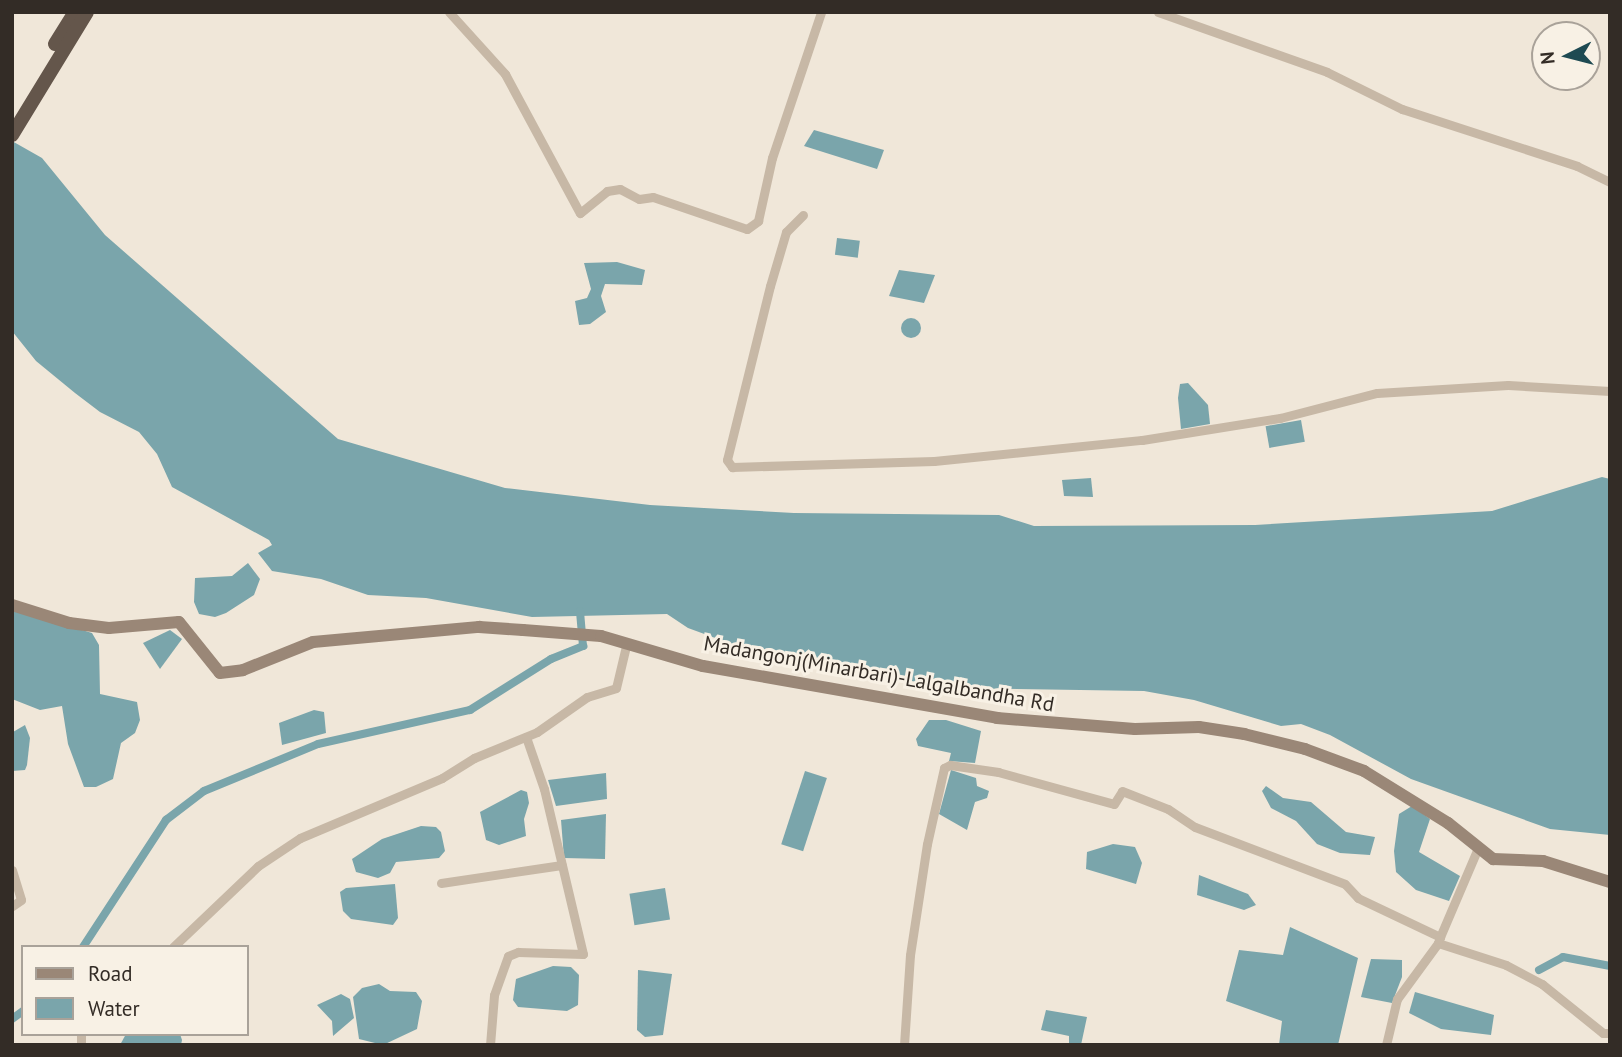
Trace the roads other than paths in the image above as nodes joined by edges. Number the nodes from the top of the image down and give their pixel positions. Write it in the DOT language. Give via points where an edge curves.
graph roads {
  1 [pos="75,12"];
  2 [pos="87,12"];
  3 [pos="449,12"];
  4 [pos="821,12"];
  5 [pos="1158,12"];
  6 [pos="29,95"];
  7 [pos="12,118"];
  8 [pos="12,135"];
  9 [pos="1610,182"];
  10 [pos="803,215"];
  11 [pos="1610,391"];
  12 [pos="12,605"];
  13 [pos="626,642"];
  14 [pos="526,737"];
  15 [pos="1478,848"];
  16 [pos="562,865"];
  17 [pos="12,870"];
  18 [pos="1610,882"];
  19 [pos="441,883"];
  20 [pos="12,906"];
  21 [pos="1439,940"];
  22 [pos="175,945"];
  23 [pos="1606,1033"];
  24 [pos="490,1045"];
  25 [pos="904,1045"];
  26 [pos="1386,1045"];
  27 [pos="1600,1045"];
  1 -- 6 [label="highway"];
  2 -- 6 [label="highway"];
  3 -- 4 [label="street" via="505,74 580,213 607,191 620,189 639,199 653,197 747,229 758,221 772,158"];
  5 -- 9 [label="street" via="1327,72 1402,109 1577,166"];
  6 -- 7 [label="highway"];
  6 -- 8 [label="highway"];
  10 -- 11 [label="street" via="786,232 770,286 727,460 733,467 934,461 1142,440 1280,418 1377,393 1508,385"];
  12 -- 13 [label="main road, Madangonj(Minarbari)-Lalgalbandha Rd" via="69,623 109,628 178,622 220,674 243,670 313,642 479,627"];
  13 -- 14 [label="street" via="616,688 587,697"];
  13 -- 15 [label="main road, Madangonj(Minarbari)-Lalgalbandha Rd" via="704,666 997,718 1135,729 1199,727 1244,734 1305,749 1364,771 1448,823"];
  14 -- 16 [label="street"];
  14 -- 22 [label="street" via="300,838 258,866"];
  15 -- 18 [label="main road, Madangonj(Minarbari)-Lalgalbandha Rd" via="1493,859 1543,861"];
  15 -- 21 [label="street"];
  16 -- 19 [label="street"];
  16 -- 24 [label="street" via="583,954 518,952 508,956 494,995"];
  17 -- 20 [label="street" via="21,900"];
  21 -- 23 [label="street" via="1542,984"];
  21 -- 25 [label="street" via="1358,898 1345,884 1195,827 1168,809 1122,791 1114,804 998,772 950,765 944,768 927,844 910,955"];
  21 -- 26 [label="street" via="1397,999"];
  23 -- 27 [label="street"];
}
